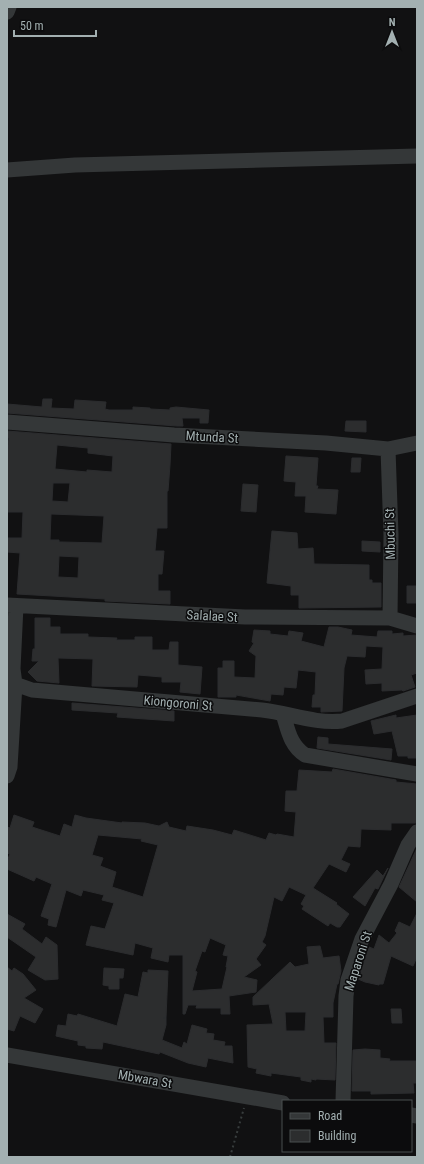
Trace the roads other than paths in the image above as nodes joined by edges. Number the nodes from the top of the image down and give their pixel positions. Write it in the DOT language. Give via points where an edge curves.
graph roads {
  1 [pos="8,7"];
  2 [pos="7,12"];
  3 [pos="417,156"];
  4 [pos="7,170"];
  5 [pos="7,422"];
  6 [pos="417,443"];
  7 [pos="388,449"];
  8 [pos="11,606"];
  9 [pos="390,618"];
  10 [pos="417,626"];
  11 [pos="15,684"];
  12 [pos="417,696"];
  13 [pos="283,714"];
  14 [pos="417,774"];
  15 [pos="7,776"];
  16 [pos="417,832"];
  17 [pos="7,1054"];
  18 [pos="343,1100"];
  19 [pos="282,1103"];
  1 -- 2 [label="street"];
  3 -- 4 [label="street" via="75,165"];
  5 -- 7 [label="street, Mtunda St"];
  6 -- 7 [label="street, Mtunda St"];
  7 -- 9 [label="street, Mbuchi St"];
  8 -- 9 [label="street, Salalae St" via="245,617"];
  8 -- 11 [label="street"];
  9 -- 10 [label="street, Salalae St"];
  11 -- 13 [label="street, Kiongoroni St" via="32,690 264,710"];
  11 -- 15 [label="street" via="10,767"];
  12 -- 13 [label="street, Kiongoroni St" via="342,721 320,722"];
  13 -- 14 [label="street" via="293,744 305,755"];
  16 -- 18 [label="street, Maparoni St" via="408,845 362,939 348,980"];
  17 -- 19 [label="street, Mbwara St"];
}
